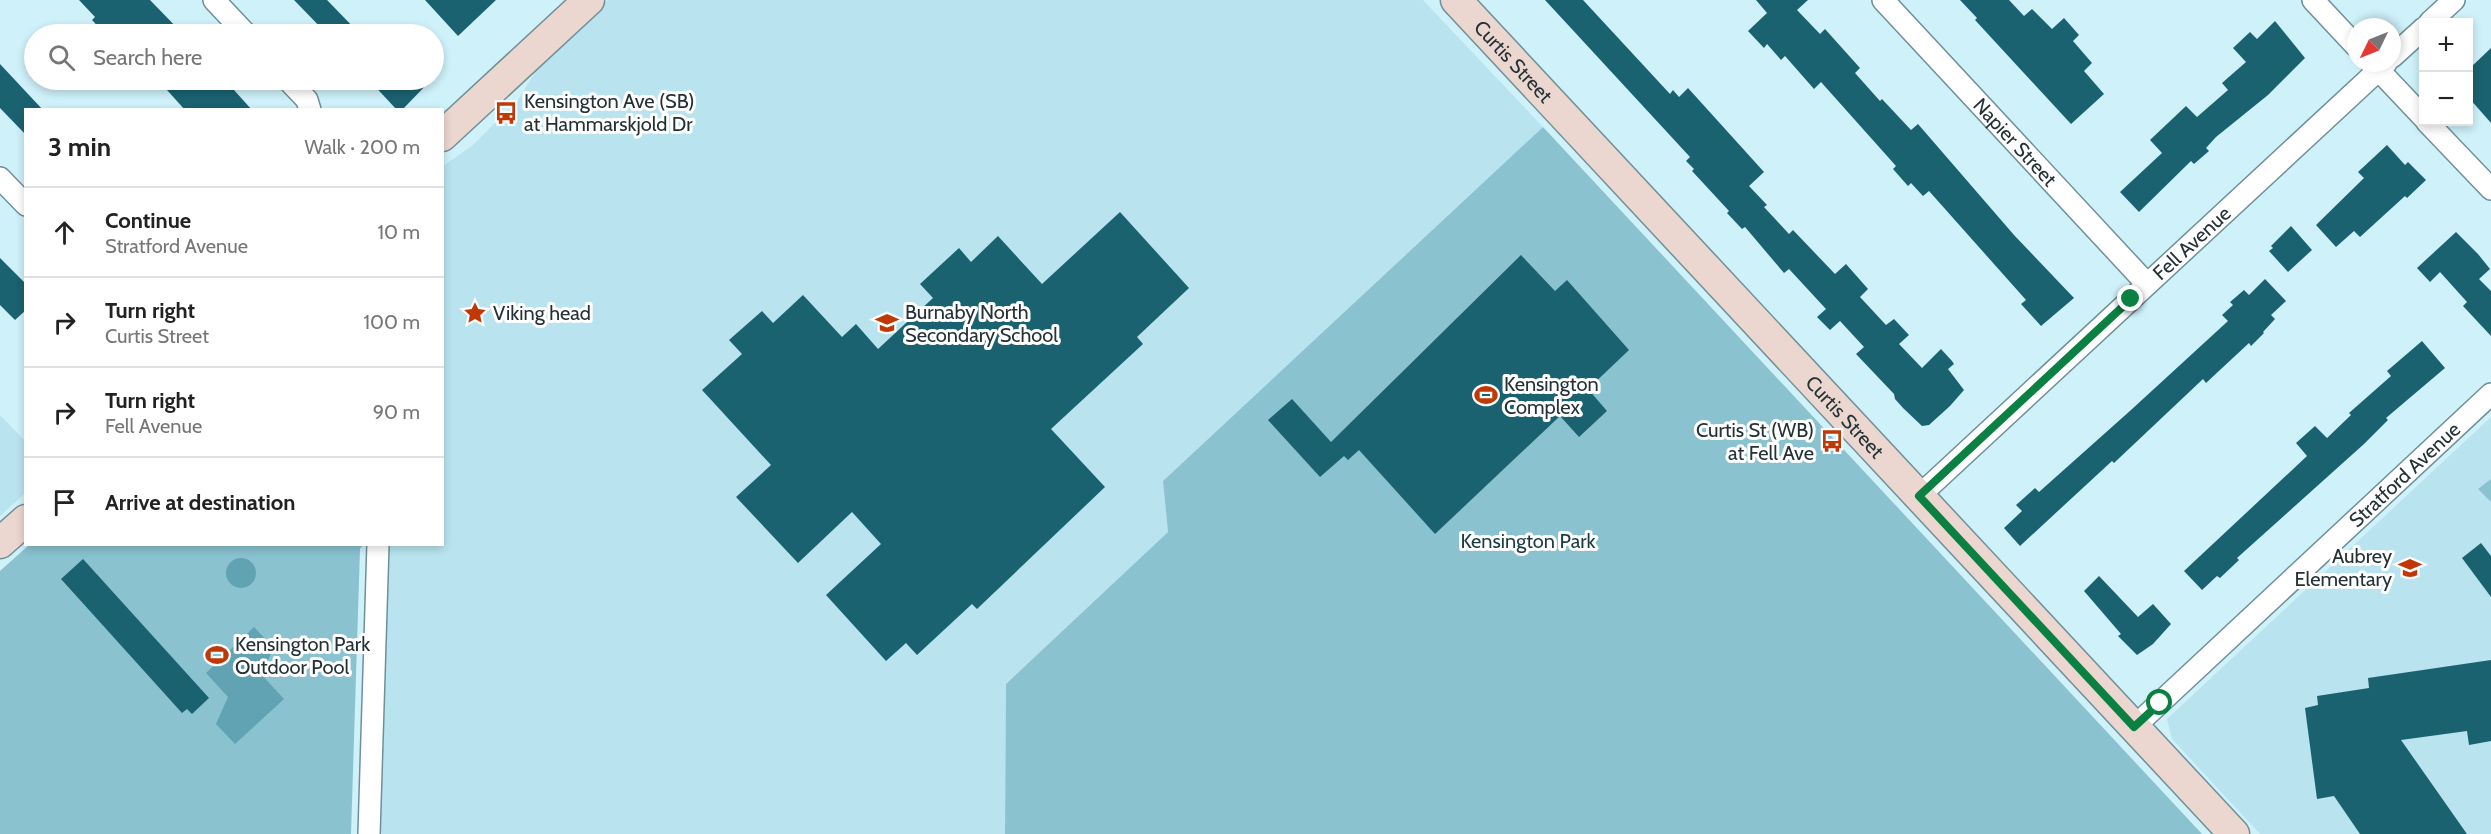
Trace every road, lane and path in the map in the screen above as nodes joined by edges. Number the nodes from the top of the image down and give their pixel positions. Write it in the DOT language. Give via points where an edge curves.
graph roads {
  1 [pos="214,0"];
  2 [pos="589,0"];
  3 [pos="1455,0"];
  4 [pos="1883,0"];
  5 [pos="2313,0"];
  6 [pos="2454,0"];
  7 [pos="2434,18"];
  8 [pos="237,24"];
  9 [pos="2419,32"];
  10 [pos="2347,36"];
  11 [pos="2401,47"];
  12 [pos="2372,72"];
  13 [pos="2389,72"];
  14 [pos="296,90"];
  15 [pos="308,105"];
  16 [pos="2419,111"];
  17 [pos="2431,126"];
  18 [pos="444,134"];
  19 [pos="0,178"];
  20 [pos="2491,189"];
  21 [pos="24,203"];
  22 [pos="2147,284"];
  23 [pos="2491,394"];
  24 [pos="1919,496"];
  25 [pos="24,522"];
  26 [pos="0,543"];
  27 [pos="378,546"];
  28 [pos="2134,727"];
  29 [pos="369,834"];
  30 [pos="2234,834"];
  1 -- 8 [label="street"];
  2 -- 18 [label="street"];
  3 -- 24 [label="street, Curtis Street"];
  4 -- 22 [label="street, Napier Street"];
  5 -- 10 [label="street"];
  6 -- 7 [label="street"];
  9 -- 11 [label="street, Fell Avenue"];
  12 -- 22 [label="street, Fell Avenue"];
  13 -- 16 [label="street"];
  14 -- 15 [label="street"];
  17 -- 20 [label="street"];
  19 -- 21 [label="street"];
  22 -- 24 [label="street, Fell Avenue"];
  23 -- 28 [label="street, Stratford Avenue"];
  24 -- 28 [label="street, Curtis Street"];
  25 -- 26 [label="street"];
  27 -- 29 [label="street"];
  28 -- 30 [label="street, Curtis Street"];
}
